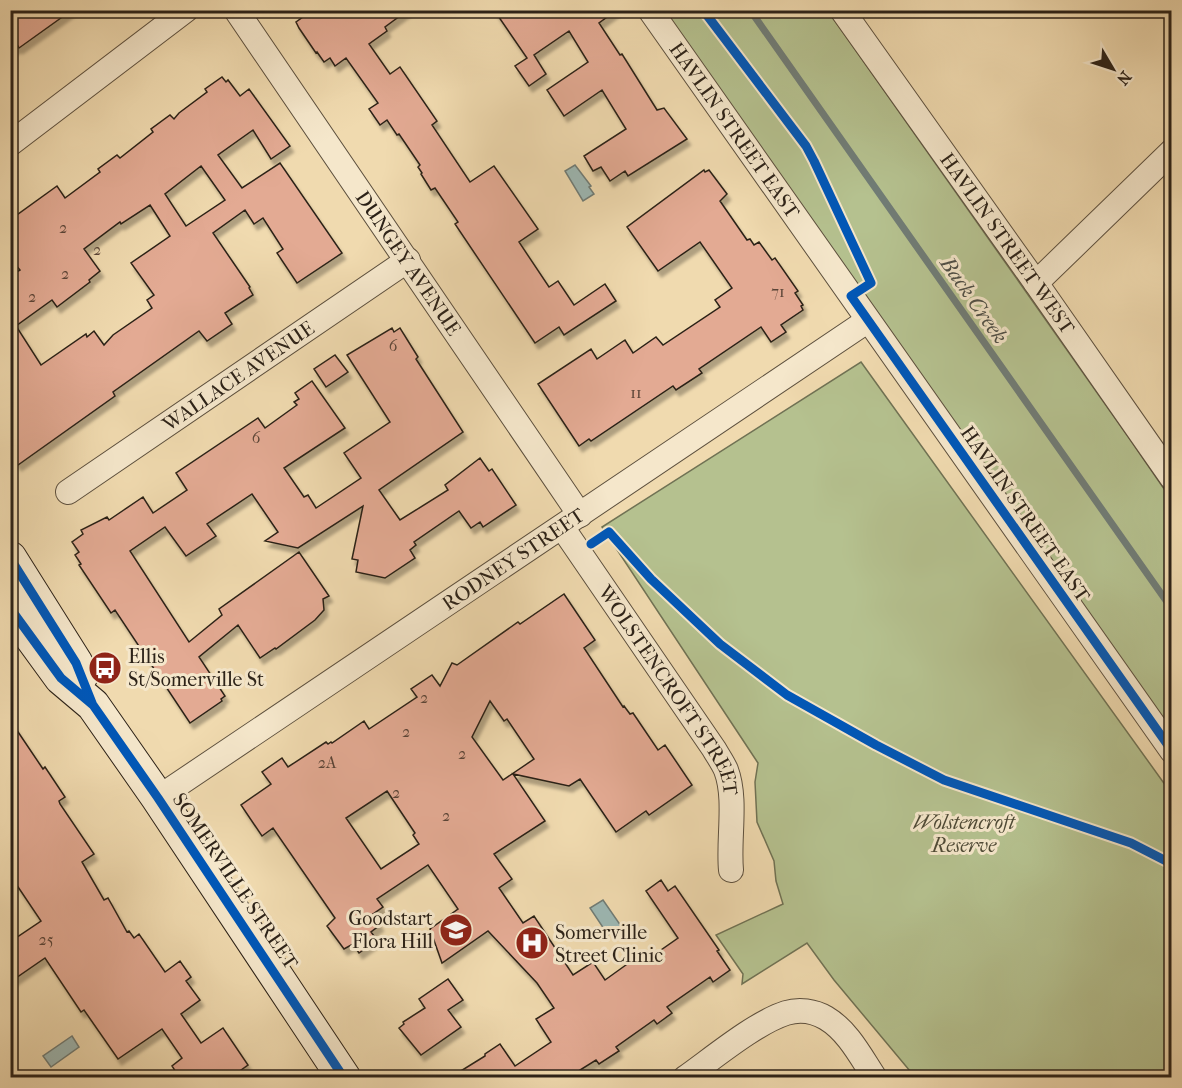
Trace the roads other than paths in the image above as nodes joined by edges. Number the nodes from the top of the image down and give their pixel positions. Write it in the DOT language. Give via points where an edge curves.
graph roads {
  1 [pos="186,10"];
  2 [pos="236,10"];
  3 [pos="650,10"];
  4 [pos="842,10"];
  5 [pos="10,144"];
  6 [pos="1172,151"];
  7 [pos="408,260"];
  8 [pos="1036,283"];
  9 [pos="867,321"];
  10 [pos="1172,478"];
  11 [pos="68,492"];
  12 [pos="571,521"];
  13 [pos="13,575"];
  14 [pos="10,608"];
  15 [pos="93,705"];
  16 [pos="1172,751"];
  17 [pos="158,798"];
  18 [pos="731,870"];
  19 [pos="344,1077"];
  20 [pos="685,1077"];
  21 [pos="875,1077"];
  1 -- 5 [label="street"];
  2 -- 7 [label="street, DUNGEY AVENUE"];
  3 -- 9 [label="street, HAVLIN STREET EAST"];
  4 -- 8 [label="street, HAVLIN STREET WEST"];
  6 -- 8 [label="street"];
  7 -- 11 [label="street, WALLACE AVENUE"];
  7 -- 12 [label="street, DUNGEY AVENUE"];
  8 -- 10 [label="street, HAVLIN STREET WEST"];
  9 -- 12 [label="street, RODNEY STREET"];
  9 -- 16 [label="street, HAVLIN STREET EAST"];
  12 -- 17 [label="street, RODNEY STREET"];
  12 -- 18 [label="street, WOLSTENCROFT STREET" via="726,771 731,794"];
  13 -- 15 [label="street, SOMERVILLE STREET" via="76,663"];
  14 -- 15 [label="street, SOMERVILLE STREET" via="61,678"];
  15 -- 17 [label="street, SOMERVILLE STREET"];
  17 -- 19 [label="street, SOMERVILLE STREET"];
  20 -- 21 [label="street" via="776,1017 797,1011 826,1018 843,1032"];
}
